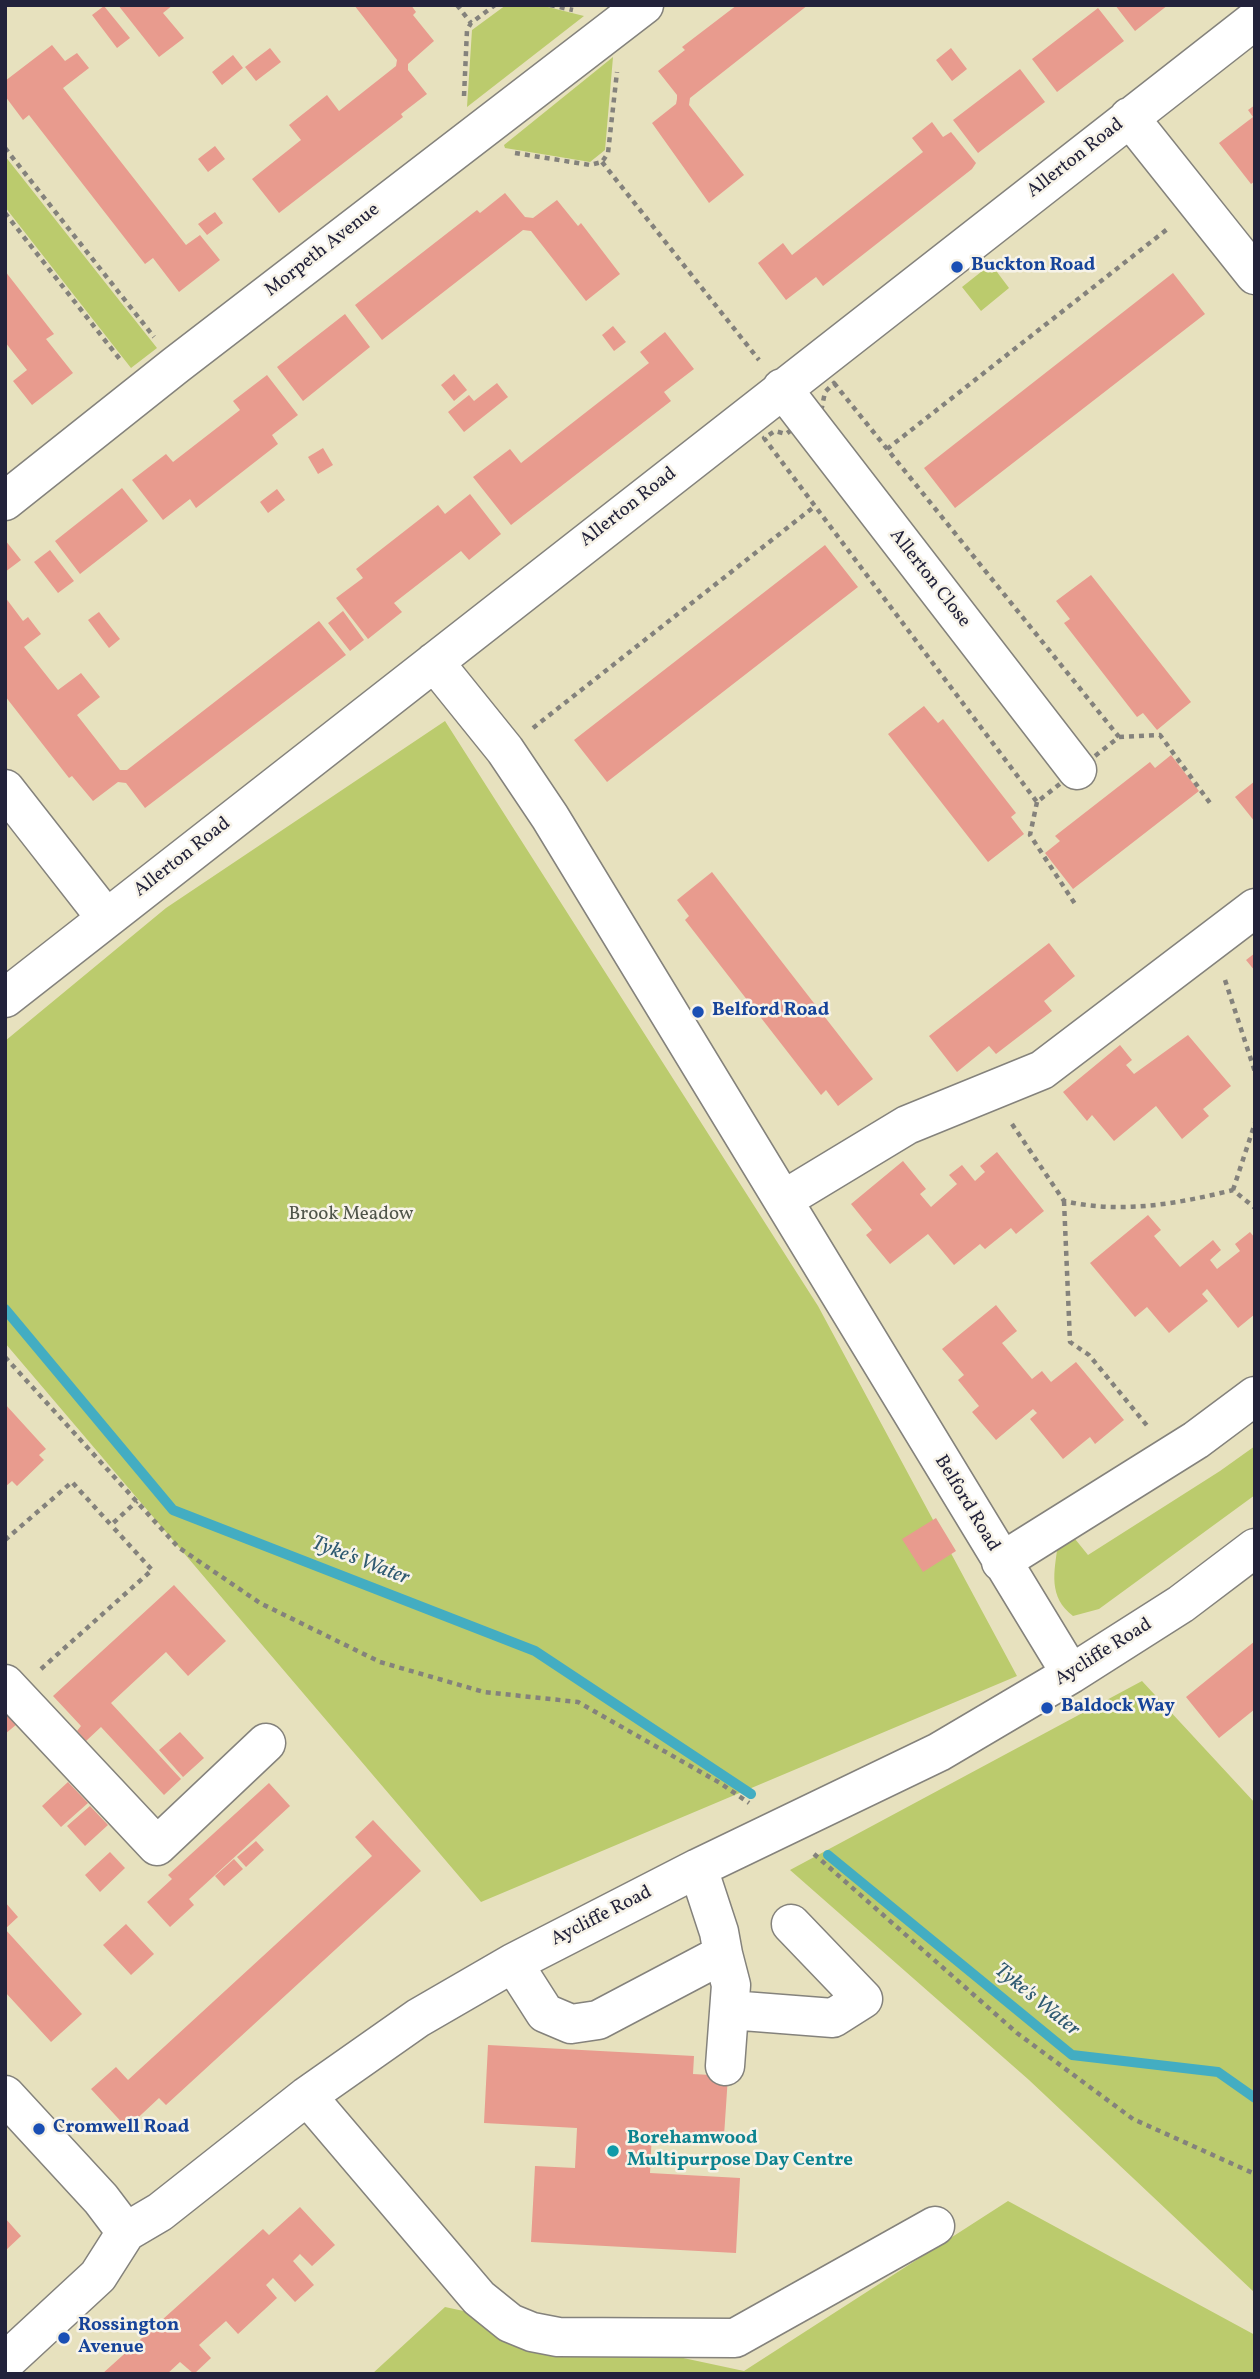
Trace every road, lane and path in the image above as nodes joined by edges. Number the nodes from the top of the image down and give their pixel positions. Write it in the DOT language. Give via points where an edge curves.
graph roads {
  1 [pos="457,5"];
  2 [pos="495,5"];
  3 [pos="634,13"];
  4 [pos="1255,20"];
  5 [pos="471,23"];
  6 [pos="1129,117"];
  7 [pos="462,144"];
  8 [pos="5,148"];
  9 [pos="602,162"];
  10 [pos="1198,205"];
  11 [pos="5,213"];
  12 [pos="1255,275"];
  13 [pos="176,365"];
  14 [pos="782,388"];
  15 [pos="144,390"];
  16 [pos="887,449"];
  17 [pos="5,501"];
  18 [pos="815,506"];
  19 [pos="434,662"];
  20 [pos="1119,737"];
  21 [pos="505,750"];
  22 [pos="1077,770"];
  23 [pos="5,789"];
  24 [pos="1037,803"];
  25 [pos="1210,803"];
  26 [pos="1077,907"];
  27 [pos="1255,908"];
  28 [pos="106,918"];
  29 [pos="1212,940"];
  30 [pos="5,998"];
  31 [pos="1255,1072"];
  32 [pos="999,1087"];
  33 [pos="1255,1123"];
  34 [pos="1233,1190"];
  35 [pos="783,1200"];
  36 [pos="1064,1201"];
  37 [pos="1255,1208"];
  38 [pos="5,1357"];
  39 [pos="1255,1396"];
  40 [pos="1171,1455"];
  41 [pos="137,1501"];
  42 [pos="111,1525"];
  43 [pos="5,1540"];
  44 [pos="1255,1548"];
  45 [pos="1001,1562"];
  46 [pos="1071,1674"];
  47 [pos="10,1688"];
  48 [pos="266,1743"];
  49 [pos="737,1794"];
  50 [pos="812,1852"];
  51 [pos="698,1868"];
  52 [pos="791,1924"];
  53 [pos="723,1954"];
  54 [pos="513,1963"];
  55 [pos="730,2010"];
  56 [pos="725,2066"];
  57 [pos="5,2095"];
  58 [pos="307,2096"];
  59 [pos="1255,2174"];
  60 [pos="934,2226"];
  61 [pos="126,2232"];
  62 [pos="5,2362"];
  1 -- 5 [label="path"];
  2 -- 5 [label="path"];
  3 -- 7 [label="street, Morpeth Avenue"];
  3 -- 9 [label="path" via="608,153"];
  4 -- 6 [label="street, Allerton Road"];
  5 -- 7 [label="path"];
  6 -- 10 [label="street"];
  6 -- 14 [label="street, Allerton Road"];
  7 -- 9 [label="path" via="590,165"];
  7 -- 13 [label="street, Morpeth Avenue"];
  8 -- 13 [label="path"];
  9 -- 14 [label="path"];
  10 -- 12 [label="street"];
  10 -- 16 [label="path"];
  11 -- 15 [label="path"];
  13 -- 15 [label="street, Morpeth Avenue"];
  14 -- 19 [label="street, Allerton Road"];
  14 -- 22 [label="street, Allerton Close"];
  15 -- 17 [label="street, Morpeth Avenue"];
  18 -- 21 [label="path"];
  19 -- 21 [label="street, Belford Road"];
  19 -- 28 [label="street, Allerton Road"];
  20 -- 25 [label="path" via="1160,735"];
  21 -- 35 [label="street, Belford Road"];
  23 -- 28 [label="street"];
  24 -- 26 [label="path" via="1030,835"];
  27 -- 29 [label="street"];
  28 -- 30 [label="street, Allerton Road"];
  29 -- 31 [label="path"];
  29 -- 32 [label="street" via="1042,1070"];
  32 -- 35 [label="street" via="906,1125"];
  32 -- 36 [label="path" via="1015,1133"];
  33 -- 34 [label="path"];
  34 -- 36 [label="path" via="1132,1208 1095,1208"];
  34 -- 37 [label="path"];
  35 -- 45 [label="street, Belford Road"];
  36 -- 40 [label="path" via="1070,1342 1089,1355"];
  38 -- 41 [label="path"];
  39 -- 40 [label="street"];
  40 -- 45 [label="street"];
  41 -- 42 [label="path"];
  41 -- 49 [label="path" via="178,1547 260,1603 368,1657 484,1692 578,1702"];
  42 -- 43 [label="path" via="72,1482"];
  42 -- 47 [label="path" via="152,1570"];
  44 -- 46 [label="street, Aycliffe Road" via="1181,1604"];
  45 -- 46 [label="street, Belford Road"];
  46 -- 51 [label="street, Aycliffe Road" via="939,1752"];
  47 -- 48 [label="street" via="157,1846"];
  50 -- 59 [label="path" via="1017,2033 1133,2119"];
  51 -- 53 [label="street"];
  51 -- 54 [label="street, Aycliffe Road"];
  52 -- 55 [label="street" via="863,1999 833,2018"];
  53 -- 54 [label="street" via="598,2020 571,2024 545,2013"];
  53 -- 55 [label="street" via="731,1985"];
  54 -- 58 [label="street, Aycliffe Road" via="418,2018"];
  55 -- 56 [label="street"];
  57 -- 61 [label="street"];
  58 -- 60 [label="street" via="479,2298 510,2323 532,2332 582,2339 735,2338"];
  58 -- 61 [label="street, Aycliffe Road" via="160,2212"];
  61 -- 62 [label="street, Aycliffe Road" via="98,2276"];
}
